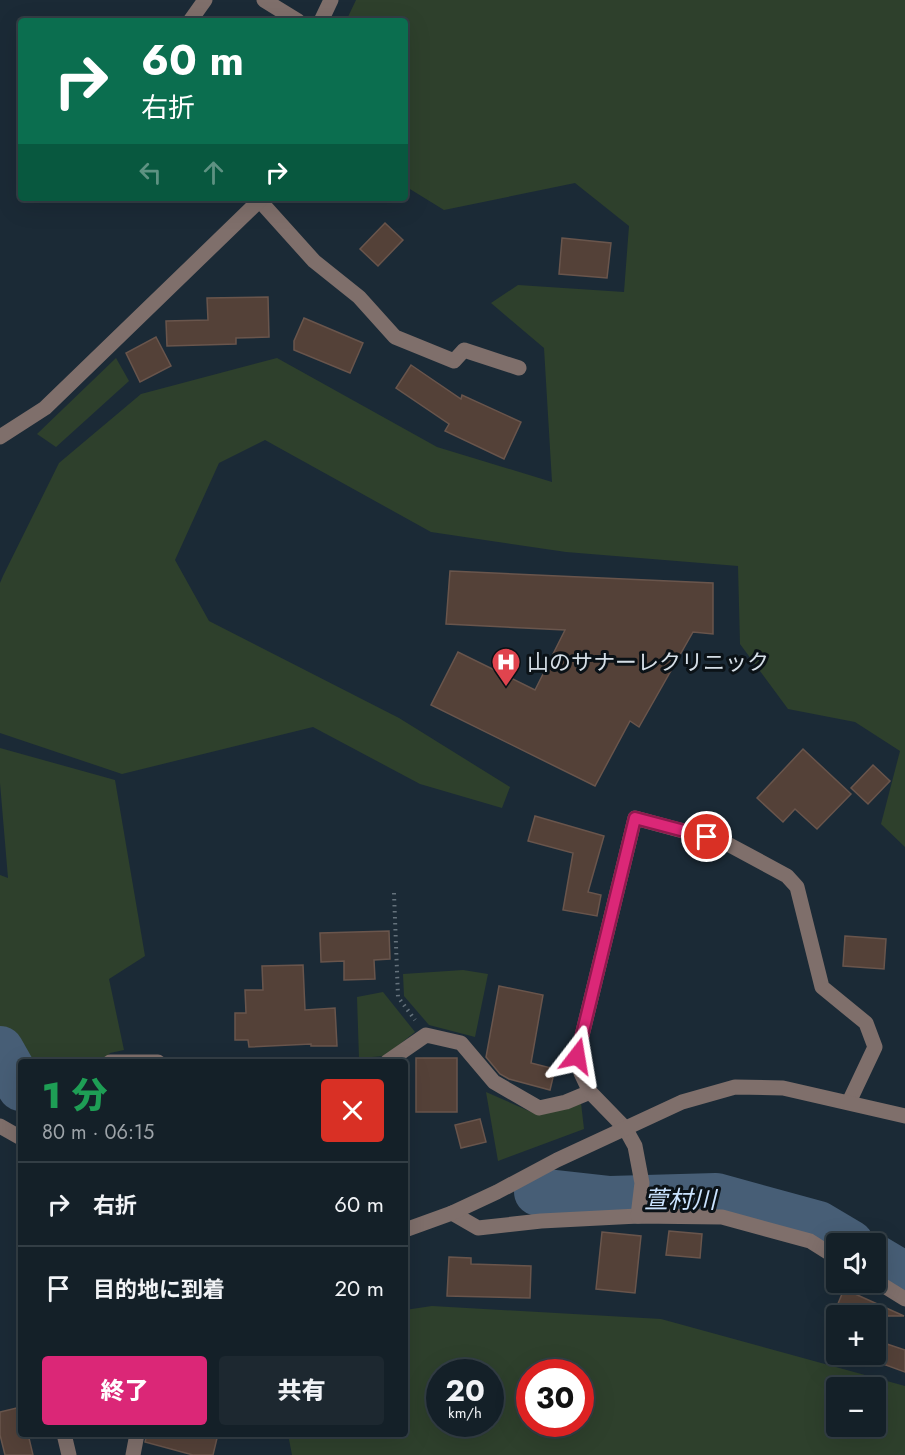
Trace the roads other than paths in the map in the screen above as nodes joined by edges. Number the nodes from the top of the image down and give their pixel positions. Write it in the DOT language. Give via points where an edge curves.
graph roads {
  1 [pos="205,0"];
  2 [pos="264,0"];
  3 [pos="331,0"];
  4 [pos="192,18"];
  5 [pos="293,18"];
  6 [pos="322,18"];
  7 [pos="259,201"];
  8 [pos="263,201"];
  9 [pos="519,368"];
  10 [pos="0,437"];
  11 [pos="391,1059"];
  12 [pos="590,1092"];
  13 [pos="849,1102"];
  14 [pos="905,1116"];
  15 [pos="0,1126"];
  16 [pos="625,1128"];
  17 [pos="18,1136"];
  18 [pos="452,1212"];
  19 [pos="638,1215"];
  20 [pos="408,1229"];
  21 [pos="826,1251"];
  22 [pos="886,1287"];
  23 [pos="905,1299"];
  24 [pos="65,1437"];
  25 [pos="136,1437"];
  26 [pos="69,1455"];
  27 [pos="133,1455"];
  1 -- 4 [label="street"];
  2 -- 5 [label="street"];
  3 -- 6 [label="street"];
  7 -- 10 [label="street" via="45,408"];
  8 -- 9 [label="street" via="314,261 359,297 395,337 454,361 464,351"];
  11 -- 12 [label="street" via="426,1035 461,1043 494,1082 539,1108"];
  12 -- 13 [label="street" via="577,1056 635,818 724,842 787,876 797,887 822,987 866,1023 875,1047"];
  12 -- 16 [label="street"];
  13 -- 14 [label="street"];
  13 -- 16 [label="street" via="783,1088 735,1088 682,1102"];
  15 -- 17 [label="street"];
  16 -- 18 [label="street"];
  16 -- 19 [label="street" via="635,1146 642,1183"];
  18 -- 19 [label="street" via="478,1228"];
  18 -- 20 [label="street"];
  19 -- 21 [label="street" via="722,1217 810,1241"];
  22 -- 23 [label="street"];
  24 -- 26 [label="street"];
  25 -- 27 [label="street"];
}
